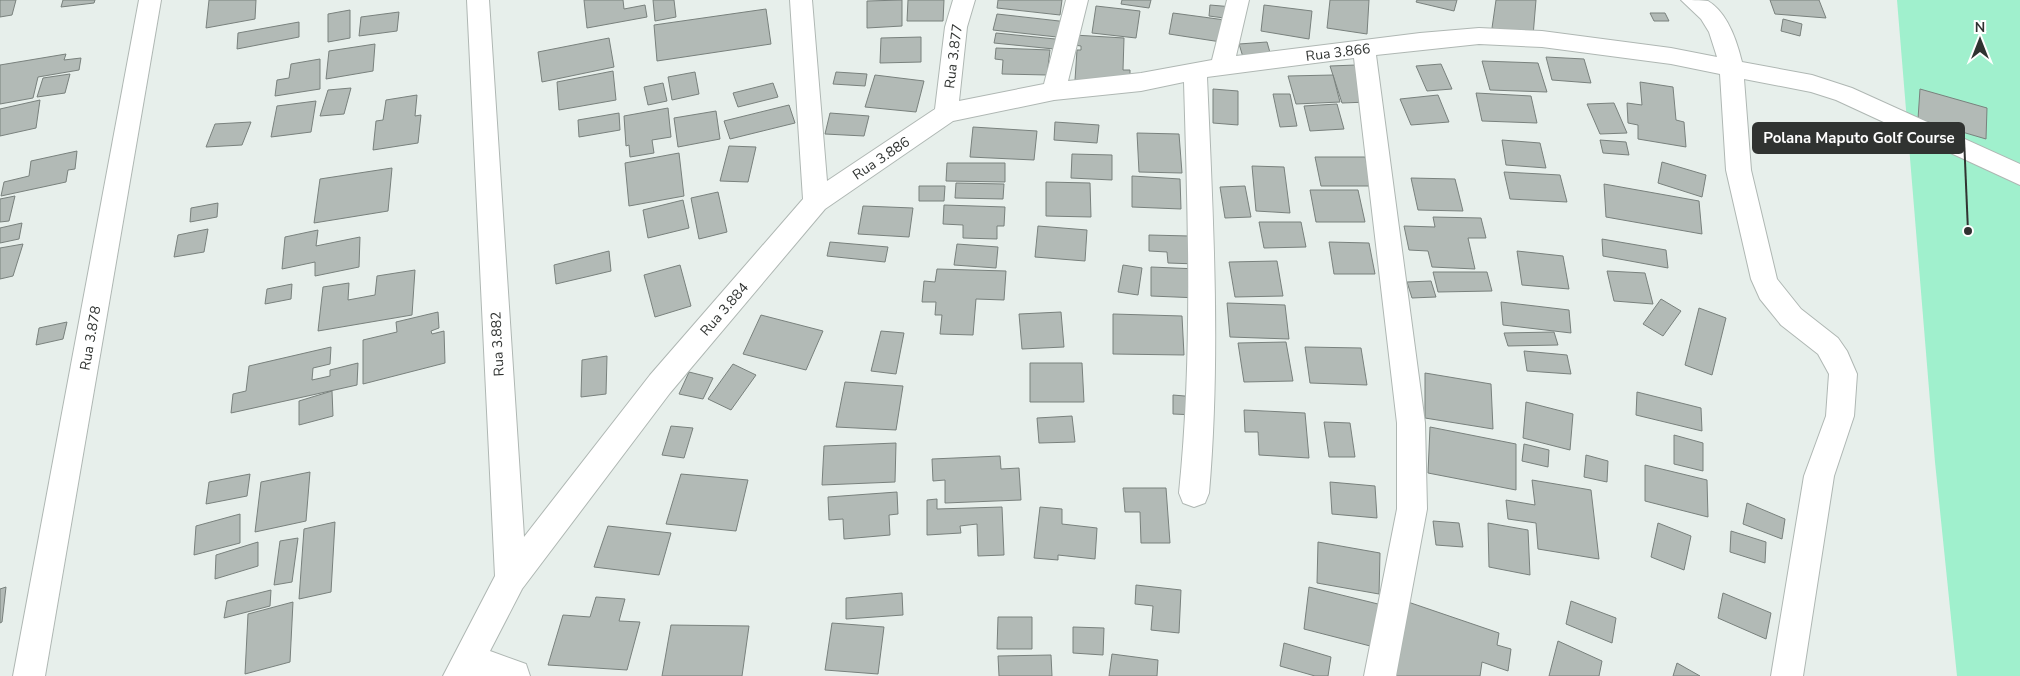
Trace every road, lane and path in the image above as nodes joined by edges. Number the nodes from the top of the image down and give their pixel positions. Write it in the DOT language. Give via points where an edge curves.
graph roads {
  1 [pos="150,0"];
  2 [pos="478,0"];
  3 [pos="801,0"];
  4 [pos="964,0"];
  5 [pos="1077,0"];
  6 [pos="1238,0"];
  7 [pos="1692,0"];
  8 [pos="1364,48"];
  9 [pos="1222,66"];
  10 [pos="1732,67"];
  11 [pos="1195,71"];
  12 [pos="1054,91"];
  13 [pos="946,114"];
  14 [pos="2020,175"];
  15 [pos="816,202"];
  16 [pos="1194,493"];
  17 [pos="510,578"];
  18 [pos="464,668"];
  19 [pos="29,676"];
  20 [pos="514,676"];
  21 [pos="1380,676"];
  22 [pos="1787,676"];
  1 -- 19 [label="street, Rua 3.878"];
  2 -- 17 [label="street, Rua 3.882"];
  3 -- 15 [label="street"];
  4 -- 13 [label="street, Rua 3.877" via="956,27"];
  5 -- 12 [label="street"];
  6 -- 9 [label="street"];
  7 -- 10 [label="street" via="1718,25"];
  8 -- 9 [label="street, Rua 3.866"];
  8 -- 10 [label="street, Rua 3.866" via="1479,36 1542,39"];
  8 -- 21 [label="street" via="1413,457 1412,510"];
  9 -- 11 [label="street, Rua 3.866"];
  10 -- 14 [label="street, Rua 3.866" via="1844,94"];
  10 -- 22 [label="street" via="1737,156 1764,279 1769,291 1791,317 1828,346 1843,374 1840,416 1819,476"];
  11 -- 12 [label="street, Rua 3.866" via="1141,82"];
  11 -- 16 [label="street" via="1202,282 1201,421"];
  12 -- 13 [label="street, Rua 3.866"];
  13 -- 15 [label="street, Rua 3.886"];
  15 -- 17 [label="street, Rua 3.884" via="660,384"];
  17 -- 18 [label="street, Rua 3.882"];
  18 -- 20 [label="street"];
}
